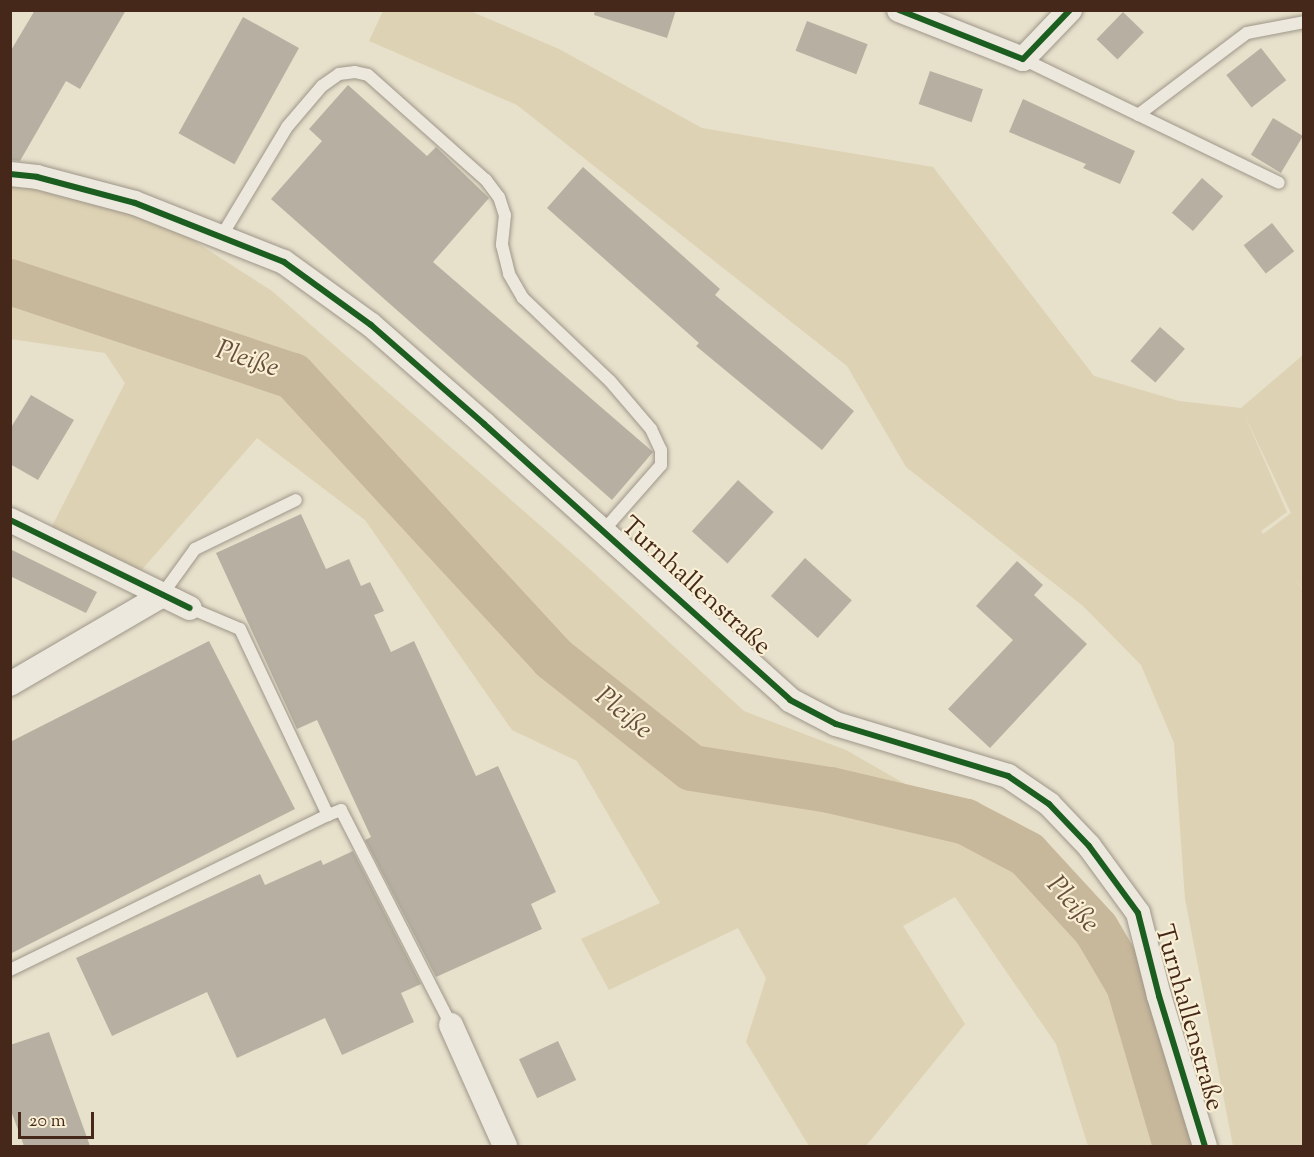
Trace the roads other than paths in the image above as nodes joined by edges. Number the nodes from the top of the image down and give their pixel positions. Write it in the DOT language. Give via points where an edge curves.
graph roads {
  1 [pos="899,10"];
  2 [pos="1070,10"];
  3 [pos="1304,22"];
  4 [pos="1023,59"];
  5 [pos="1138,115"];
  6 [pos="10,174"];
  7 [pos="1279,183"];
  8 [pos="221,237"];
  9 [pos="296,500"];
  10 [pos="10,520"];
  11 [pos="603,531"];
  12 [pos="161,596"];
  13 [pos="190,608"];
  14 [pos="10,684"];
  15 [pos="328,815"];
  16 [pos="10,970"];
  17 [pos="451,1025"];
  18 [pos="504,1146"];
  19 [pos="1205,1146"];
  1 -- 4 [label="street"];
  2 -- 4 [label="street"];
  3 -- 5 [label="lane" via="1247,33"];
  4 -- 5 [label="lane"];
  5 -- 7 [label="lane"];
  6 -- 8 [label="street, Turnhallenstraße" via="37,177 135,203"];
  8 -- 11 [label="street, Turnhallenstraße" via="284,262 371,325"];
  8 -- 11 [label="lane" via="288,127 322,86 339,74 368,75 486,180 499,197 505,215 502,245 509,274 523,298 610,381 651,429 661,450 661,465"];
  9 -- 12 [label="lane" via="195,549"];
  10 -- 12 [label="street"];
  11 -- 19 [label="street, Turnhallenstraße" via="790,700 836,724 1008,776 1048,804 1089,846 1138,913"];
  12 -- 13 [label="street"];
  12 -- 14 [label="street"];
  13 -- 15 [label="lane" via="240,629"];
  15 -- 16 [label="lane"];
  15 -- 17 [label="lane" via="341,810"];
  17 -- 18 [label="street"];
}
